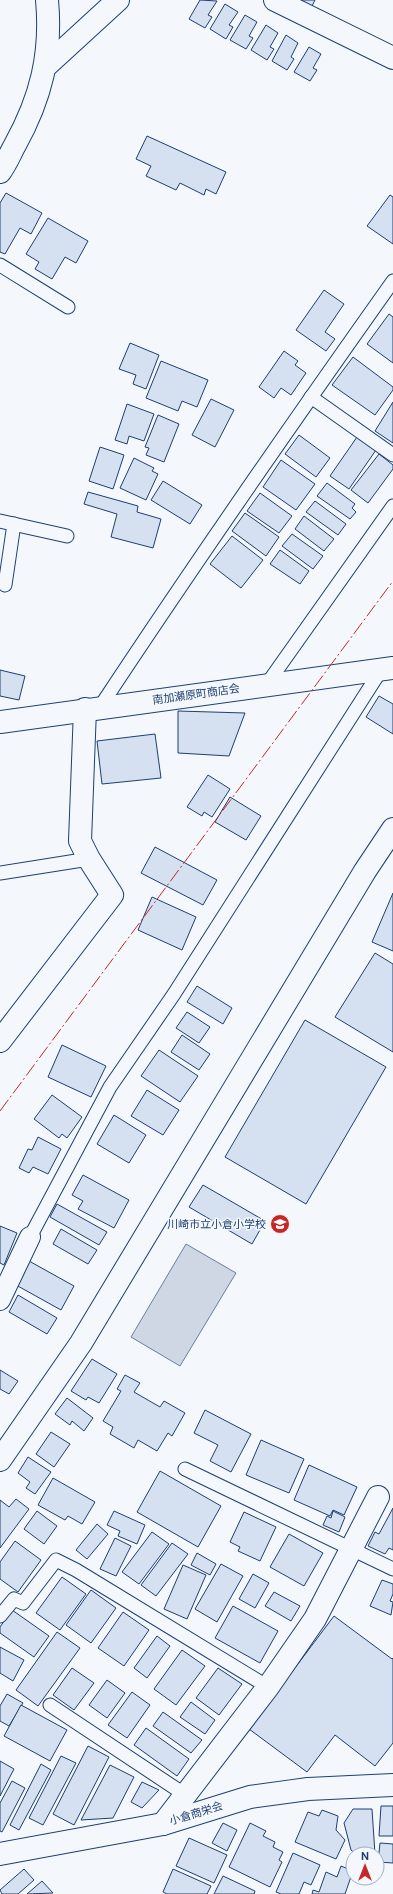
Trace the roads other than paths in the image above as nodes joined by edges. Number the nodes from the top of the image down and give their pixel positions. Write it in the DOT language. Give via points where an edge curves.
graph roads {
  1 [pos="48,0"];
  2 [pos="118,0"];
  3 [pos="275,0"];
  4 [pos="393,58"];
  5 [pos="46,66"];
  6 [pos="0,172"];
  7 [pos="0,265"];
  8 [pos="393,281"];
  9 [pos="68,307"];
  10 [pos="311,397"];
  11 [pos="393,455"];
  12 [pos="393,506"];
  13 [pos="0,521"];
  14 [pos="14,524"];
  15 [pos="66,536"];
  16 [pos="5,585"];
  17 [pos="387,669"];
  18 [pos="267,684"];
  19 [pos="93,708"];
  20 [pos="0,722"];
  21 [pos="393,829"];
  22 [pos="89,859"];
  23 [pos="0,873"];
  24 [pos="0,1041"];
  25 [pos="30,1237"];
  26 [pos="1,1295"];
  27 [pos="0,1460"];
  28 [pos="185,1469"];
  29 [pos="378,1497"];
  30 [pos="352,1549"];
  31 [pos="393,1569"];
  32 [pos="0,1616"];
  33 [pos="268,1687"];
  34 [pos="50,1705"];
  35 [pos="393,1785"];
  36 [pos="184,1794"];
  37 [pos="163,1824"];
  38 [pos="0,1854"];
  1 -- 5 [label="street"];
  2 -- 5 [label="street"];
  3 -- 4 [label="street"];
  5 -- 6 [label="street" via="30,118"];
  7 -- 9 [label="lane"];
  8 -- 10 [label="lane"];
  10 -- 11 [label="lane"];
  10 -- 19 [label="lane" via="146,638"];
  12 -- 18 [label="lane"];
  13 -- 14 [label="lane"];
  14 -- 15 [label="lane"];
  14 -- 16 [label="lane"];
  17 -- 18 [label="street, 南加瀬原町商店会"];
  17 -- 25 [label="lane" via="110,1087"];
  18 -- 19 [label="street, 南加瀬原町商店会"];
  19 -- 20 [label="street, 南加瀬原町商店会"];
  19 -- 22 [label="street" via="80,841"];
  21 -- 27 [label="street" via="365,871 81,1343"];
  22 -- 23 [label="lane"];
  22 -- 24 [label="street" via="112,894"];
  25 -- 26 [label="street"];
  28 -- 30 [label="lane"];
  29 -- 30 [label="street"];
  30 -- 31 [label="lane"];
  30 -- 33 [label="street" via="315,1619"];
  32 -- 33 [label="lane" via="14,1599 23,1603 56,1560"];
  33 -- 36 [label="street"];
  34 -- 36 [label="lane"];
  35 -- 37 [label="street, 小倉商栄会" via="308,1789 250,1797"];
  36 -- 37 [label="street"];
  37 -- 38 [label="street, 小倉商栄会"];
}
